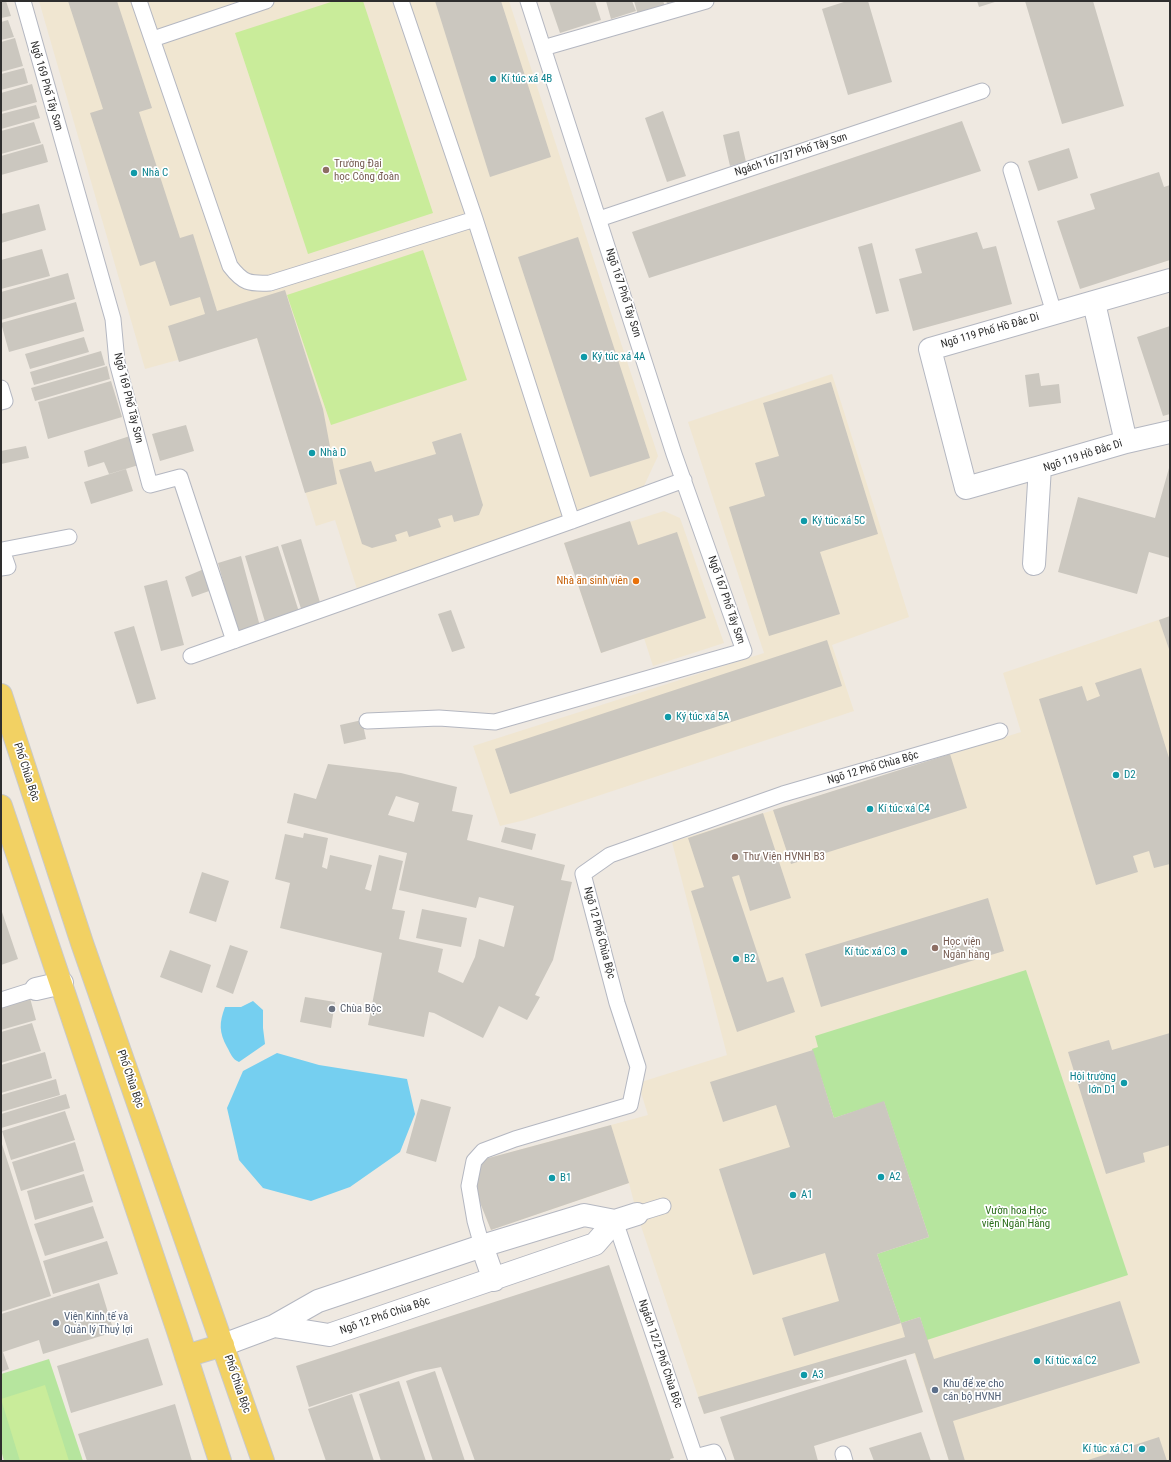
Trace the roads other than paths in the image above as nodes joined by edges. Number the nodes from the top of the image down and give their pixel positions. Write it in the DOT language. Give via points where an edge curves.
graph roads {
  1 [pos="23,1"];
  2 [pos="139,1"];
  3 [pos="266,1"];
  4 [pos="401,1"];
  5 [pos="528,1"];
  6 [pos="706,1"];
  7 [pos="153,39"];
  8 [pos="543,48"];
  9 [pos="982,91"];
  10 [pos="1011,170"];
  11 [pos="475,218"];
  12 [pos="599,219"];
  13 [pos="1170,280"];
  14 [pos="1094,303"];
  15 [pos="1054,313"];
  16 [pos="1,388"];
  17 [pos="1,402"];
  18 [pos="1170,432"];
  19 [pos="1126,442"];
  20 [pos="1040,468"];
  21 [pos="684,480"];
  22 [pos="572,522"];
  23 [pos="69,537"];
  24 [pos="1034,564"];
  25 [pos="1,568"];
  26 [pos="234,641"];
  27 [pos="191,656"];
  28 [pos="1,695"];
  29 [pos="368,720"];
  30 [pos="1000,731"];
  31 [pos="1,806"];
  32 [pos="62,983"];
  33 [pos="36,989"];
  34 [pos="1,1000"];
  35 [pos="663,1206"];
  36 [pos="638,1214"];
  37 [pos="615,1221"];
  38 [pos="482,1246"];
  39 [pos="494,1280"];
  40 [pos="274,1326"];
  41 [pos="223,1345"];
  42 [pos="186,1356"];
  43 [pos="690,1459"];
  44 [pos="220,1461"];
  45 [pos="263,1461"];
  46 [pos="718,1461"];
  1 -- 26 [label="lane, Ngõ 169 Phố Tây Sơn" via="113,319 117,362 150,485 180,478"];
  2 -- 7 [label="lane"];
  3 -- 7 [label="lane"];
  4 -- 11 [label="lane"];
  5 -- 8 [label="lane, Ngõ 167 Phố Tây Sơn"];
  6 -- 8 [label="lane"];
  7 -- 11 [label="lane" via="230,266 240,278 255,284 270,283"];
  8 -- 12 [label="lane, Ngõ 167 Phố Tây Sơn"];
  9 -- 12 [label="lane, Ngách 167/37 Phố Tây Sơn"];
  10 -- 15 [label="lane"];
  11 -- 22 [label="lane"];
  12 -- 21 [label="lane, Ngõ 167 Phố Tây Sơn"];
  13 -- 14 [label="street, Ngõ 119 Phố Hồ Đắc Di"];
  14 -- 15 [label="street, Ngõ 119 Phố Hồ Đắc Di"];
  14 -- 19 [label="street, Ngõ 119 Hồ Đắc Di"];
  15 -- 20 [label="street, Ngõ 119 Phố Hồ Đắc Di" via="930,349 966,488"];
  16 -- 17 [label="lane" via="5,401"];
  18 -- 19 [label="street"];
  19 -- 20 [label="street, Ngõ 119 Hồ Đắc Di"];
  20 -- 24 [label="street, Ngõ 119 Hồ Đắc Di"];
  21 -- 22 [label="lane"];
  21 -- 29 [label="lane, Ngõ 167 Phố Tây Sơn" via="744,651 495,722 439,718"];
  22 -- 26 [label="lane"];
  23 -- 25 [label="lane" via="2,550 8,567"];
  26 -- 27 [label="lane"];
  28 -- 41 [label="main road, Phố Chùa Bộc" via="82,943"];
  30 -- 38 [label="lane, Ngõ 12 Phố Chùa Bộc" via="783,794 610,855 583,874 617,1003 638,1067 630,1104 483,1151 474,1161 468,1186"];
  31 -- 32 [label="main road"];
  32 -- 33 [label="street"];
  32 -- 42 [label="main road"];
  33 -- 34 [label="lane"];
  35 -- 36 [label="lane"];
  36 -- 37 [label="street"];
  37 -- 38 [label="street" via="584,1215"];
  37 -- 39 [label="street, Ngõ 12 Phố Chùa Bộc" via="595,1244"];
  37 -- 43 [label="lane, Ngách 12/2 Phố Chùa Bộc"];
  38 -- 39 [label="street, Ngõ 12 Phố Chùa Bộc"];
  38 -- 40 [label="street" via="318,1301"];
  39 -- 40 [label="street, Ngõ 12 Phố Chùa Bộc" via="329,1336"];
  40 -- 41 [label="street"];
  41 -- 42 [label="main road"];
  41 -- 45 [label="main road, Phố Chùa Bộc"];
  42 -- 44 [label="main road"];
  43 -- 46 [label="lane, Ngách 12/2 Phố Chùa Bộc" via="714,1452"];
}
